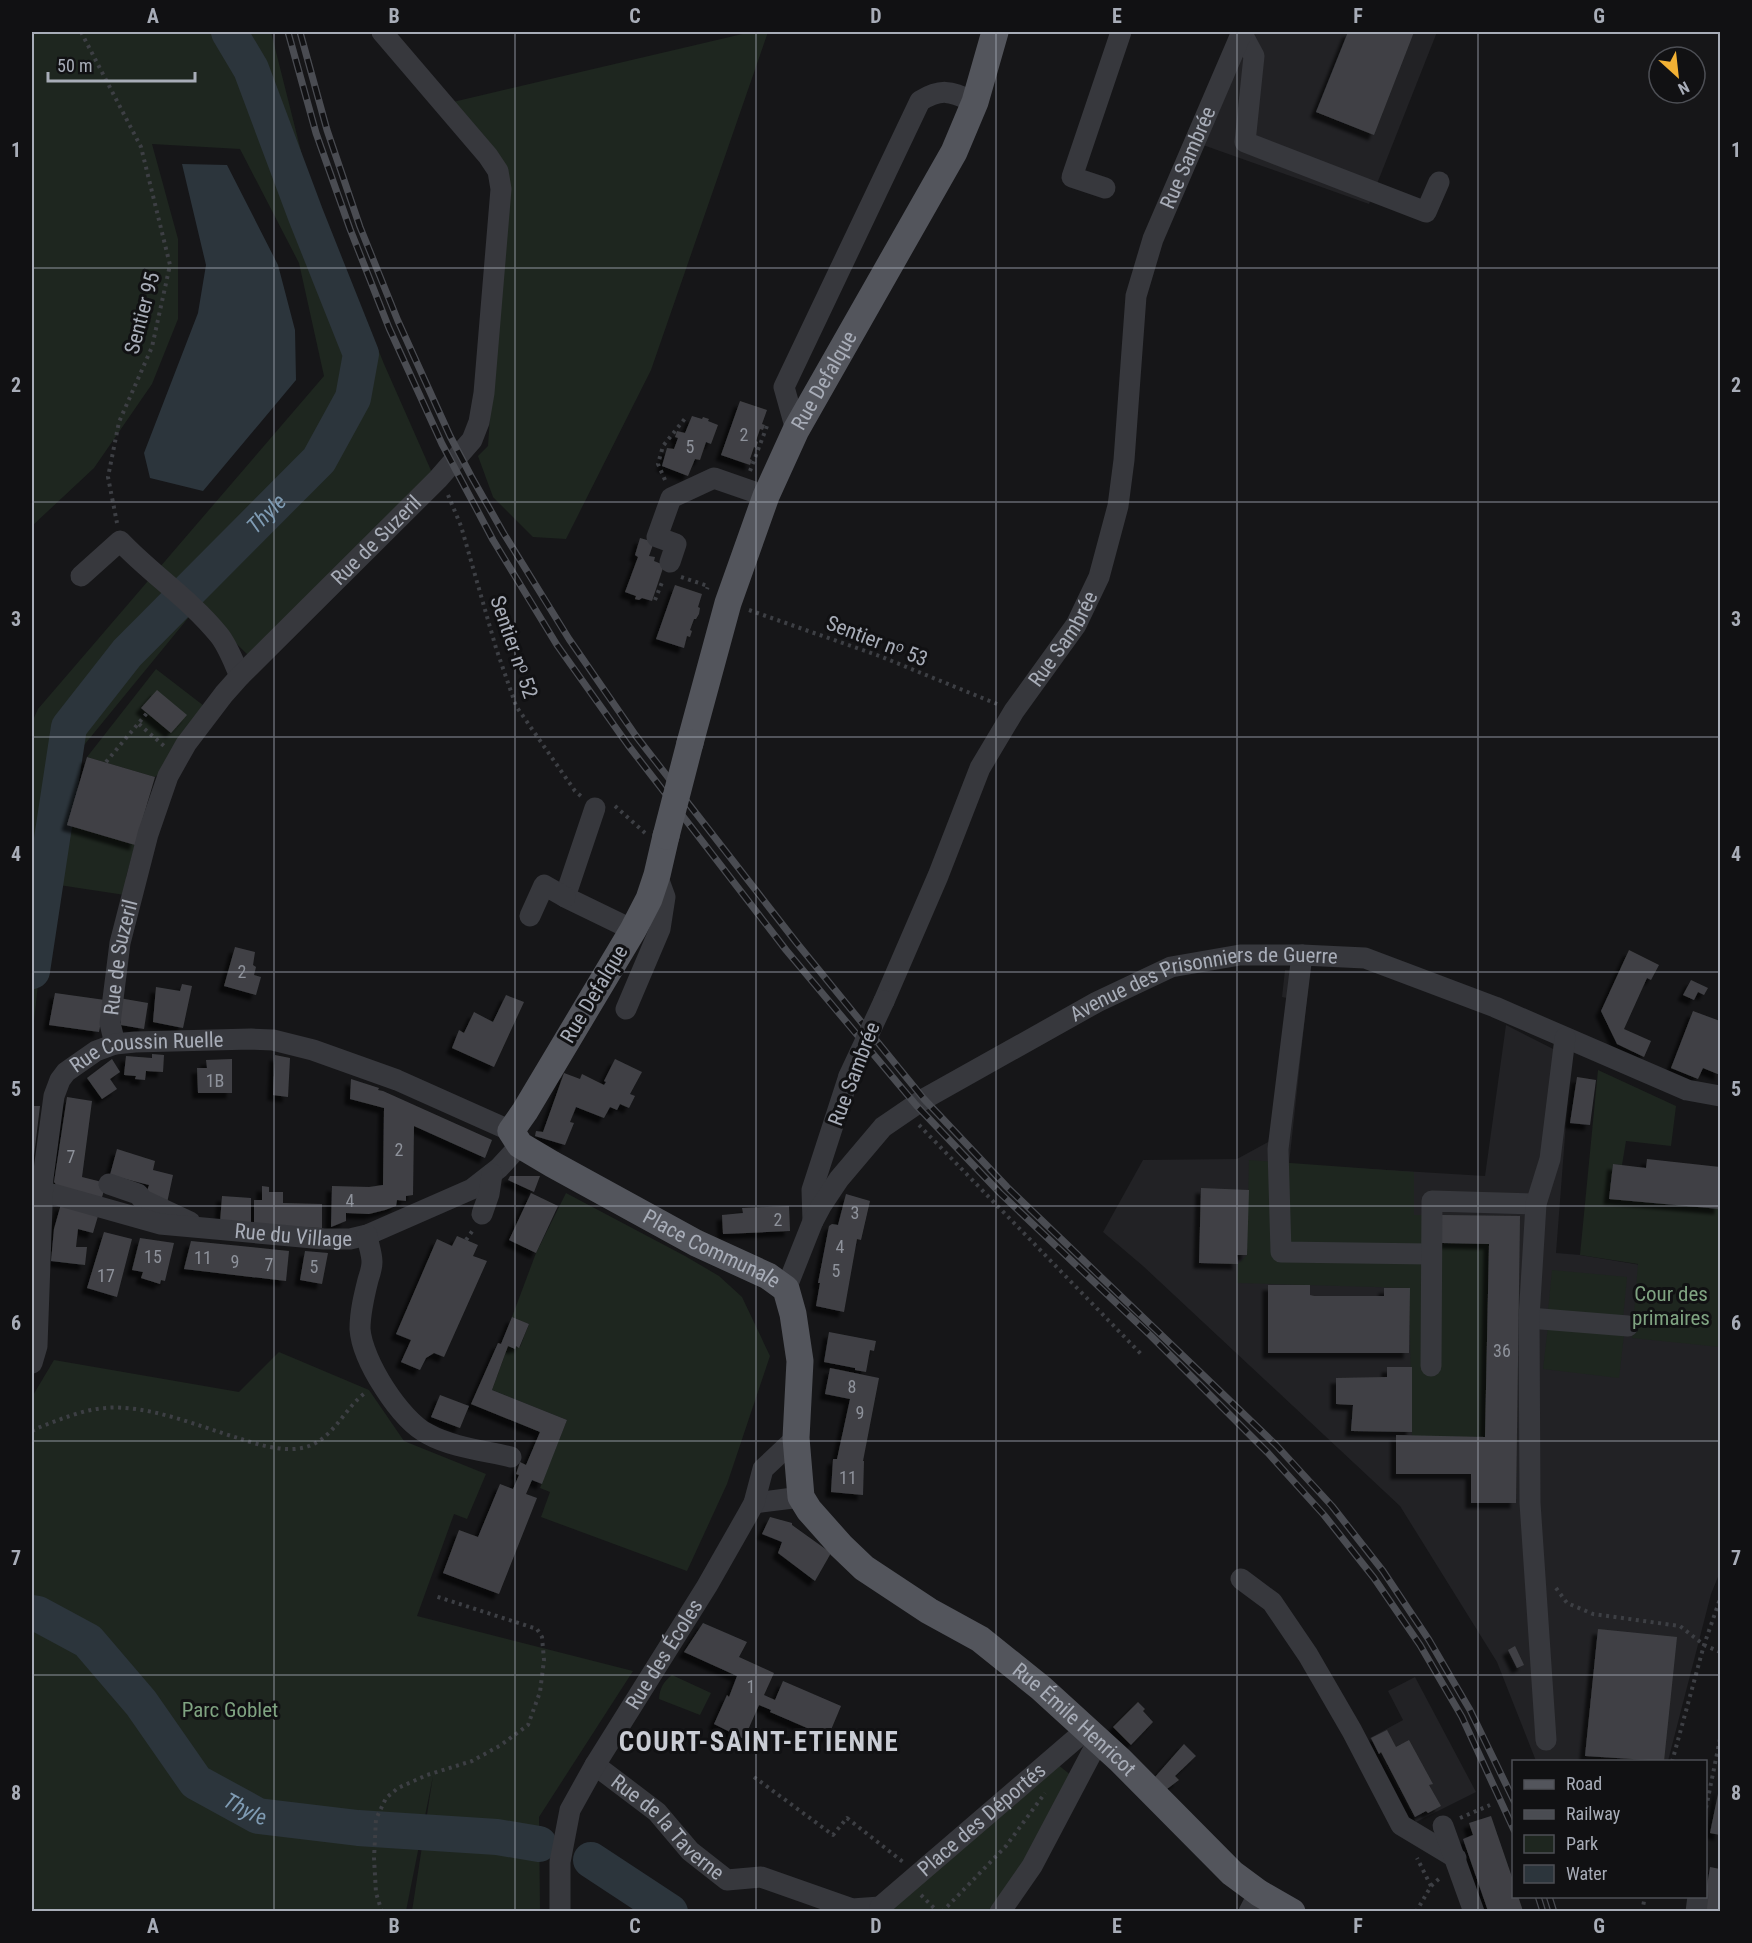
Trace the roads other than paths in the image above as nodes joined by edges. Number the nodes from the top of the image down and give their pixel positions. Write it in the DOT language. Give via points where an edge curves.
graph roads {
  1 [pos="382,32"];
  2 [pos="995,32"];
  3 [pos="1121,32"];
  4 [pos="1241,32"];
  5 [pos="975,102"];
  6 [pos="1438,182"];
  7 [pos="1105,188"];
  8 [pos="796,430"];
  9 [pos="754,492"];
  10 [pos="673,569"];
  11 [pos="81,576"];
  12 [pos="240,676"];
  13 [pos="595,808"];
  14 [pos="659,850"];
  15 [pos="565,897"];
  16 [pos="530,916"];
  17 [pos="633,930"];
  18 [pos="1302,955"];
  19 [pos="626,1009"];
  20 [pos="1565,1038"];
  21 [pos="115,1044"];
  22 [pos="1720,1096"];
  23 [pos="515,1138"];
  24 [pos="492,1174"];
  25 [pos="109,1184"];
  26 [pos="43,1193"];
  27 [pos="1536,1204"];
  28 [pos="482,1214"];
  29 [pos="813,1221"];
  30 [pos="201,1228"];
  31 [pos="367,1235"];
  32 [pos="1431,1254"];
  33 [pos="786,1289"];
  34 [pos="1529,1318"];
  35 [pos="1628,1326"];
  36 [pos="32,1363"];
  37 [pos="1431,1366"];
  38 [pos="796,1438"];
  39 [pos="512,1457"];
  40 [pos="801,1497"];
  41 [pos="754,1503"];
  42 [pos="1241,1579"];
  43 [pos="1093,1735"];
  44 [pos="1546,1740"];
  45 [pos="595,1765"];
  46 [pos="1443,1826"];
  47 [pos="1456,1858"];
  48 [pos="1254,1902"];
  49 [pos="882,1909"];
  50 [pos="560,1911"];
  51 [pos="1000,1911"];
  52 [pos="1292,1911"];
  53 [pos="1474,1911"];
  1 -- 12 [label="street, Rue de Suzeril" via="498,171 501,189 479,422 472,440 438,479"];
  2 -- 5 [label="main road, Rue Defalque"];
  3 -- 7 [label="street" via="1072,177"];
  4 -- 6 [label="street" via="1254,56 1245,141 1426,212"];
  4 -- 29 [label="street, Rue Sambrée, bridge" via="1153,239 1137,296 1118,506 1100,577 1076,625 1014,711 980,768 938,876 849,1076 812,1190"];
  5 -- 8 [label="main road, Rue Defalque" via="954,152"];
  5 -- 8 [label="street" via="951,92 933,93 920,101 784,387"];
  8 -- 9 [label="main road, Rue Defalque"];
  9 -- 10 [label="street" via="714,478 671,498 657,537 676,544"];
  9 -- 14 [label="main road, Rue Defalque, bridge" via="717,600 690,743"];
  11 -- 12 [label="street" via="120,541 220,636"];
  12 -- 21 [label="street, Rue de Suzeril" via="186,744 168,776 148,834 120,943 110,1023"];
  13 -- 15 [label="street"];
  14 -- 17 [label="main road, Rue Defalque" via="649,900"];
  14 -- 19 [label="street" via="665,897 660,929"];
  15 -- 16 [label="street" via="543,885"];
  15 -- 17 [label="street"];
  17 -- 23 [label="main road, Rue Defalque" via="525,1111"];
  18 -- 20 [label="street, Avenue des Prisonniers de Guerre" via="1365,958"];
  18 -- 29 [label="street, Avenue des Prisonniers de Guerre" via="1240,955 1171,967 1097,1002 883,1127 839,1179"];
  18 -- 32 [label="street" via="1278,1149 1281,1252"];
  20 -- 22 [label="street, Avenue des Prisonniers de Guerre" via="1687,1090"];
  20 -- 27 [label="street" via="1550,1159"];
  21 -- 23 [label="street, Rue Coussin Ruelle" via="251,1039 282,1042 397,1080"];
  21 -- 26 [label="street, Rue Coussin Ruelle" via="96,1051 60,1080 54,1096"];
  23 -- 24 [label="street, Rue du Village"];
  23 -- 33 [label="main road, Place Communale" via="696,1243 768,1276"];
  24 -- 28 [label="street"];
  24 -- 31 [label="street, Rue du Village" via="458,1196"];
  25 -- 30 [label="street" via="138,1194"];
  26 -- 30 [label="street, Rue du Village" via="160,1224"];
  26 -- 36 [label="street, Rue Coussin Ruelle" via="37,1346"];
  27 -- 32 [label="street" via="1432,1201"];
  27 -- 34 [label="street"];
  29 -- 33 [label="street, Avenue des Prisonniers de Guerre"];
  30 -- 31 [label="street, Rue du Village" via="324,1239"];
  31 -- 39 [label="street" via="372,1263 362,1306 361,1336 381,1384 427,1434"];
  32 -- 37 [label="street"];
  33 -- 38 [label="main road, Place Communale" via="800,1361"];
  34 -- 35 [label="street"];
  34 -- 44 [label="street" via="1530,1503"];
  38 -- 40 [label="main road, Place Communale"];
  38 -- 41 [label="street" via="763,1469"];
  40 -- 41 [label="street"];
  40 -- 43 [label="main road, Rue Émile Henricot" via="864,1568 980,1639"];
  41 -- 45 [label="street, Rue des Écoles"];
  42 -- 47 [label="street" via="1272,1602 1308,1655 1401,1825"];
  43 -- 48 [label="main road, Rue Émile Henricot" via="1232,1873"];
  43 -- 49 [label="street, Place des Déportés"];
  43 -- 51 [label="street, Place des Déportés" via="1032,1866"];
  45 -- 49 [label="street, Rue de la Taverne" via="657,1812 690,1851 727,1880 761,1877 852,1909"];
  45 -- 50 [label="street, Rue des Écoles" via="570,1810 560,1862"];
  46 -- 47 [label="street"];
  47 -- 53 [label="street"];
  48 -- 52 [label="main road, Rue Émile Henricot"];
}
